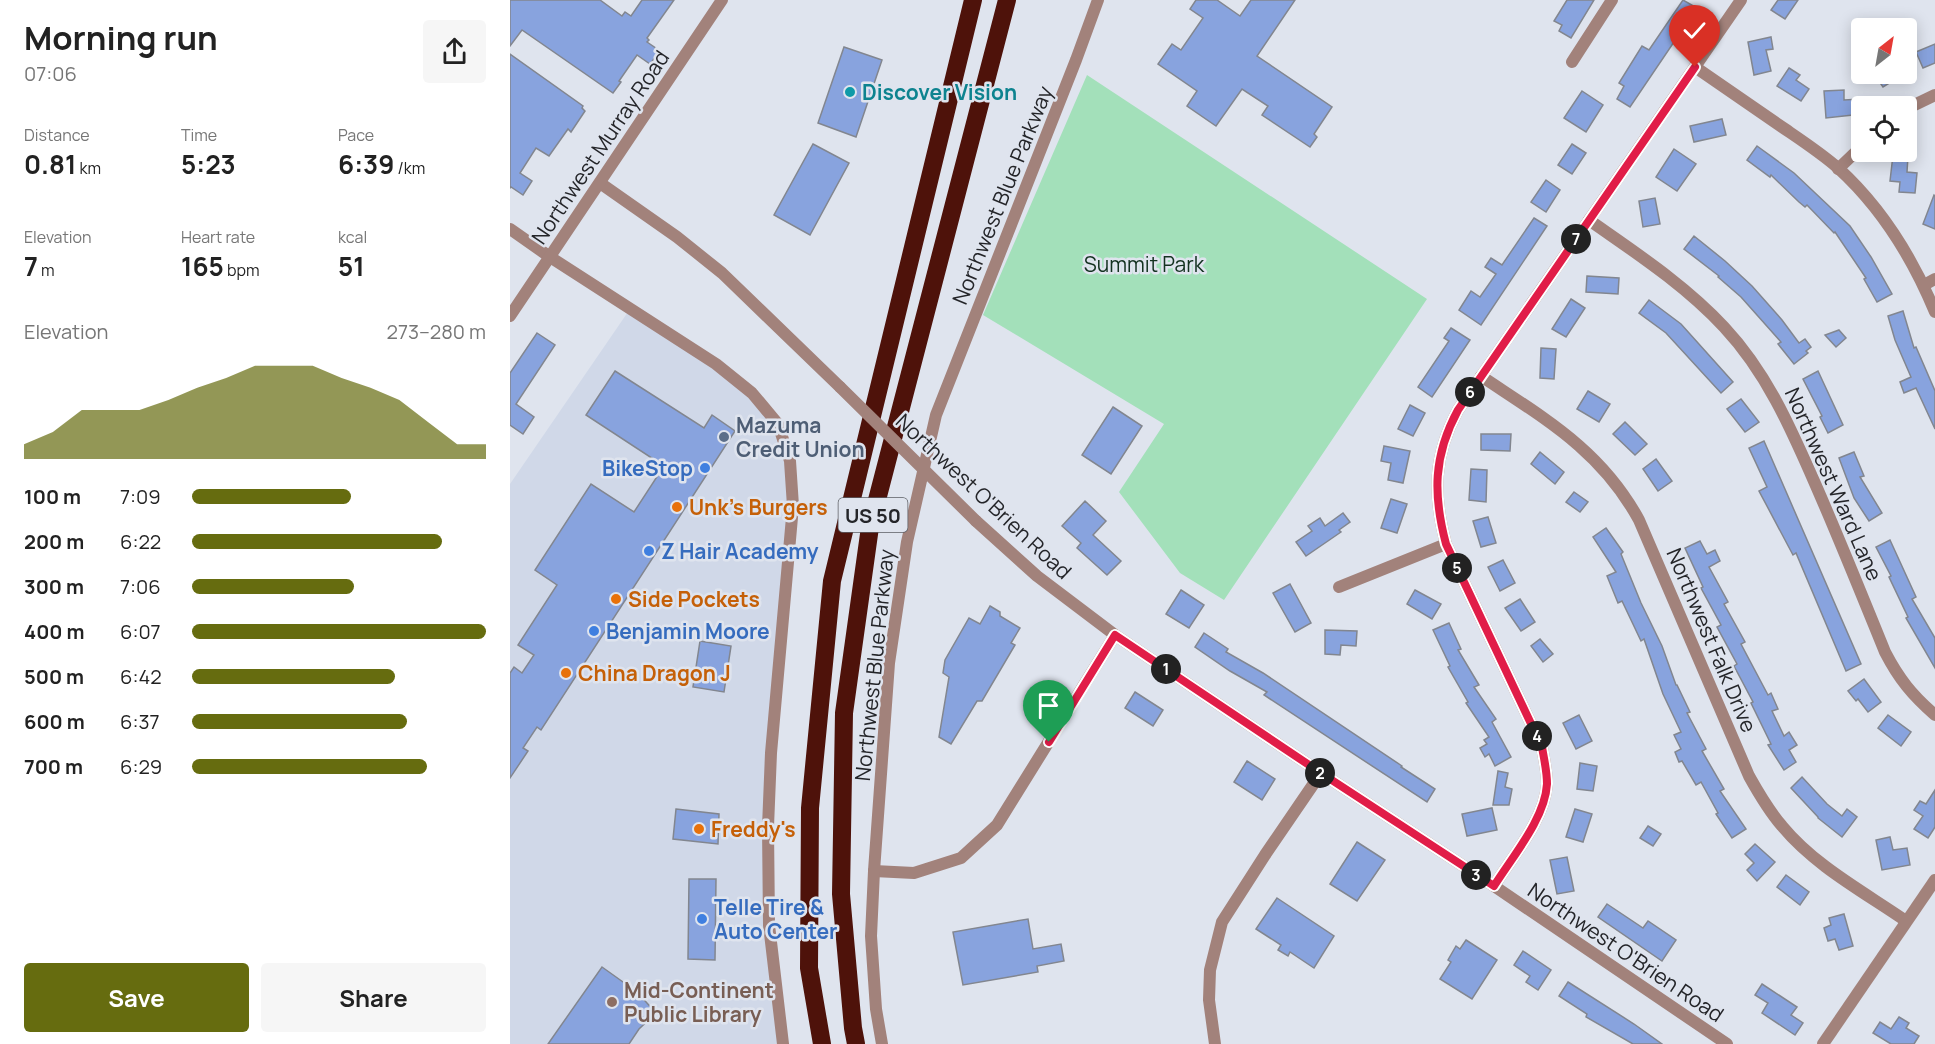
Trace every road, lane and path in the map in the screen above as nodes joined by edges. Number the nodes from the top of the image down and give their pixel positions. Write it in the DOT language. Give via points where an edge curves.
graph roads {
  1 [pos="722,0"];
  2 [pos="973,0"];
  3 [pos="1007,0"];
  4 [pos="1098,0"];
  5 [pos="1612,0"];
  6 [pos="1741,0"];
  7 [pos="1572,62"];
  8 [pos="1695,67"];
  9 [pos="1935,95"];
  10 [pos="1917,104"];
  11 [pos="1851,157"];
  12 [pos="1838,169"];
  13 [pos="600,183"];
  14 [pos="1589,220"];
  15 [pos="510,230"];
  16 [pos="550,257"];
  17 [pos="1929,282"];
  18 [pos="1935,312"];
  19 [pos="510,316"];
  20 [pos="1481,376"];
  21 [pos="1446,544"];
  22 [pos="1339,587"];
  23 [pos="1115,635"];
  24 [pos="1935,715"];
  25 [pos="1321,773"];
  26 [pos="874,871"];
  27 [pos="1935,880"];
  28 [pos="1494,886"];
  29 [pos="1906,921"];
  30 [pos="783,1044"];
  31 [pos="822,1044"];
  32 [pos="856,1044"];
  33 [pos="882,1044"];
  34 [pos="1215,1044"];
  35 [pos="1727,1044"];
  36 [pos="1823,1044"];
  1 -- 13 [label="street, Northwest Murray Road"];
  2 -- 31 [label="highway, US 50" via="832,581 810,808 809,968"];
  3 -- 32 [label="highway, US 50" via="870,527 844,713 841,894"];
  4 -- 26 [label="street, Northwest Blue Parkway" via="936,415 907,542 889,663"];
  5 -- 7 [label="street"];
  6 -- 8 [label="street"];
  8 -- 12 [label="street"];
  8 -- 14 [label="street"];
  9 -- 10 [label="street"];
  11 -- 12 [label="street"];
  12 -- 17 [label="street" via="1885,220"];
  13 -- 16 [label="street, Northwest Murray Road"];
  13 -- 23 [label="street, Northwest O'Brien Road, bridge" via="722,273 976,521 1037,576"];
  14 -- 20 [label="street"];
  14 -- 24 [label="street, Northwest Ward Lane" via="1696,300 1725,328 1762,375 1785,414 1899,678"];
  15 -- 16 [label="street"];
  16 -- 19 [label="street, Northwest Murray Road"];
  16 -- 30 [label="street" via="716,364 753,393 778,424 790,461 793,506 768,826 769,925"];
  17 -- 18 [label="street"];
  20 -- 21 [label="street" via="1448,428 1437,466 1439,519"];
  20 -- 29 [label="street, Northwest Falk Drive" via="1575,440 1627,498 1749,776 1766,806 1783,828 1826,866"];
  21 -- 22 [label="street"];
  21 -- 28 [label="street" via="1542,747 1546,769 1547,785 1539,816"];
  23 -- 25 [label="street, Northwest O'Brien Road"];
  23 -- 26 [label="street" via="997,825 961,858 914,873"];
  25 -- 28 [label="street, Northwest O'Brien Road"];
  25 -- 34 [label="street" via="1222,922 1210,970 1209,1000"];
  26 -- 33 [label="street, Northwest Blue Parkway" via="871,936"];
  27 -- 29 [label="street"];
  28 -- 35 [label="street, Northwest O'Brien Road"];
  29 -- 36 [label="street"];
}
